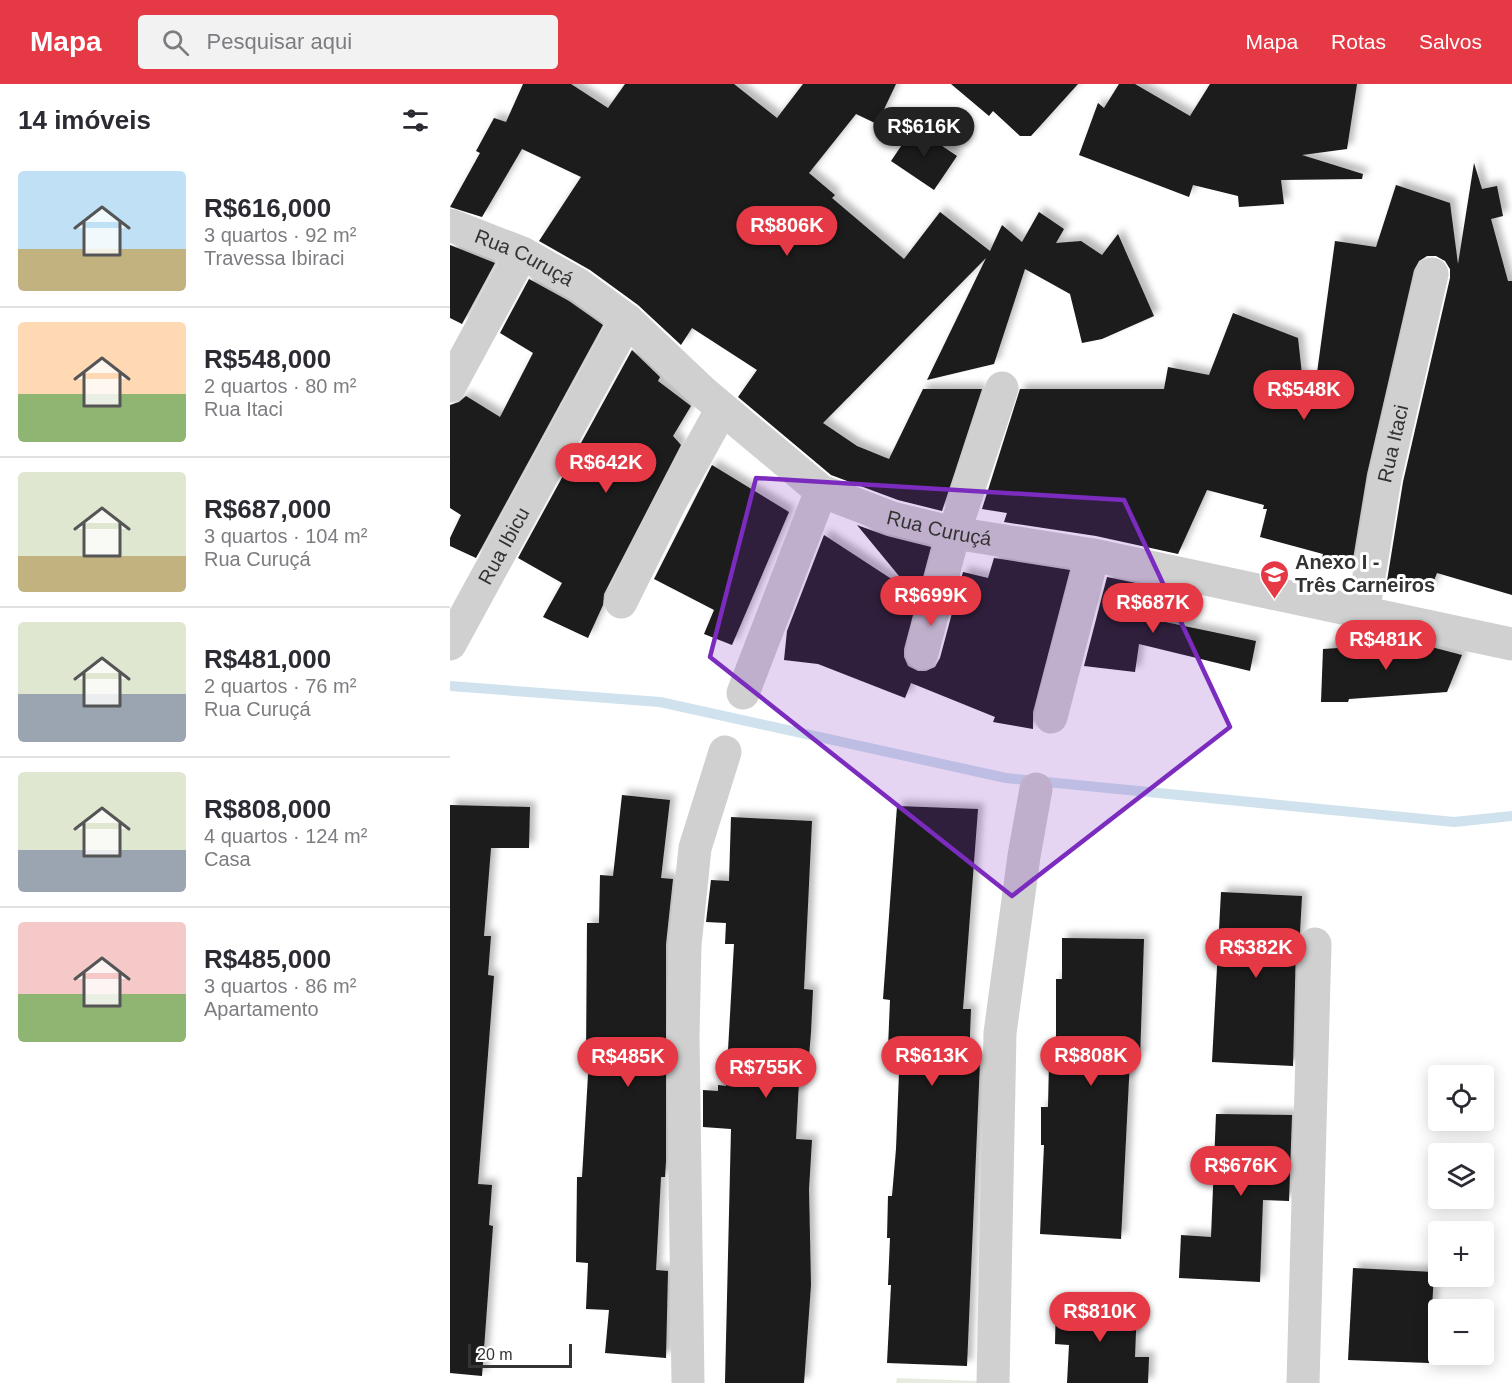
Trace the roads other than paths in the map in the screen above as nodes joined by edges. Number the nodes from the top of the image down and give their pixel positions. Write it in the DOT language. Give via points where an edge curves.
graph roads {
  1 [pos="450,225"];
  2 [pos="522,253"];
  3 [pos="1432,274"];
  4 [pos="627,321"];
  5 [pos="450,386"];
  6 [pos="1002,388"];
  7 [pos="722,409"];
  8 [pos="821,491"];
  9 [pos="954,532"];
  10 [pos="1093,555"];
  11 [pos="621,602"];
  12 [pos="1363,613"];
  13 [pos="450,644"];
  14 [pos="1512,644"];
  15 [pos="922,653"];
  16 [pos="743,693"];
  17 [pos="1051,717"];
  18 [pos="725,752"];
  19 [pos="1036,789"];
  20 [pos="1315,944"];
  21 [pos="688,1383"];
  22 [pos="993,1383"];
  23 [pos="1303,1383"];
  1 -- 2 [label="street, Rua Curuçá"];
  2 -- 4 [label="street, Rua Curuçá" via="579,285"];
  2 -- 5 [label="street"];
  3 -- 12 [label="street, Rua Itaci" via="1385,478"];
  4 -- 7 [label="street, Rua Curuçá"];
  4 -- 13 [label="street, Rua Ibicu"];
  6 -- 9 [label="street"];
  7 -- 8 [label="street, Rua Curuçá"];
  7 -- 11 [label="street"];
  8 -- 9 [label="street, Rua Curuçá" via="892,518"];
  8 -- 16 [label="street"];
  9 -- 10 [label="street, Rua Curuçá"];
  9 -- 15 [label="street"];
  10 -- 12 [label="street, Rua Curuçá"];
  10 -- 17 [label="street"];
  12 -- 14 [label="street, Rua Curuçá"];
  18 -- 21 [label="street" via="695,848 686,945 683,1036"];
  19 -- 22 [label="street" via="1000,1033"];
  20 -- 23 [label="street"];
}
